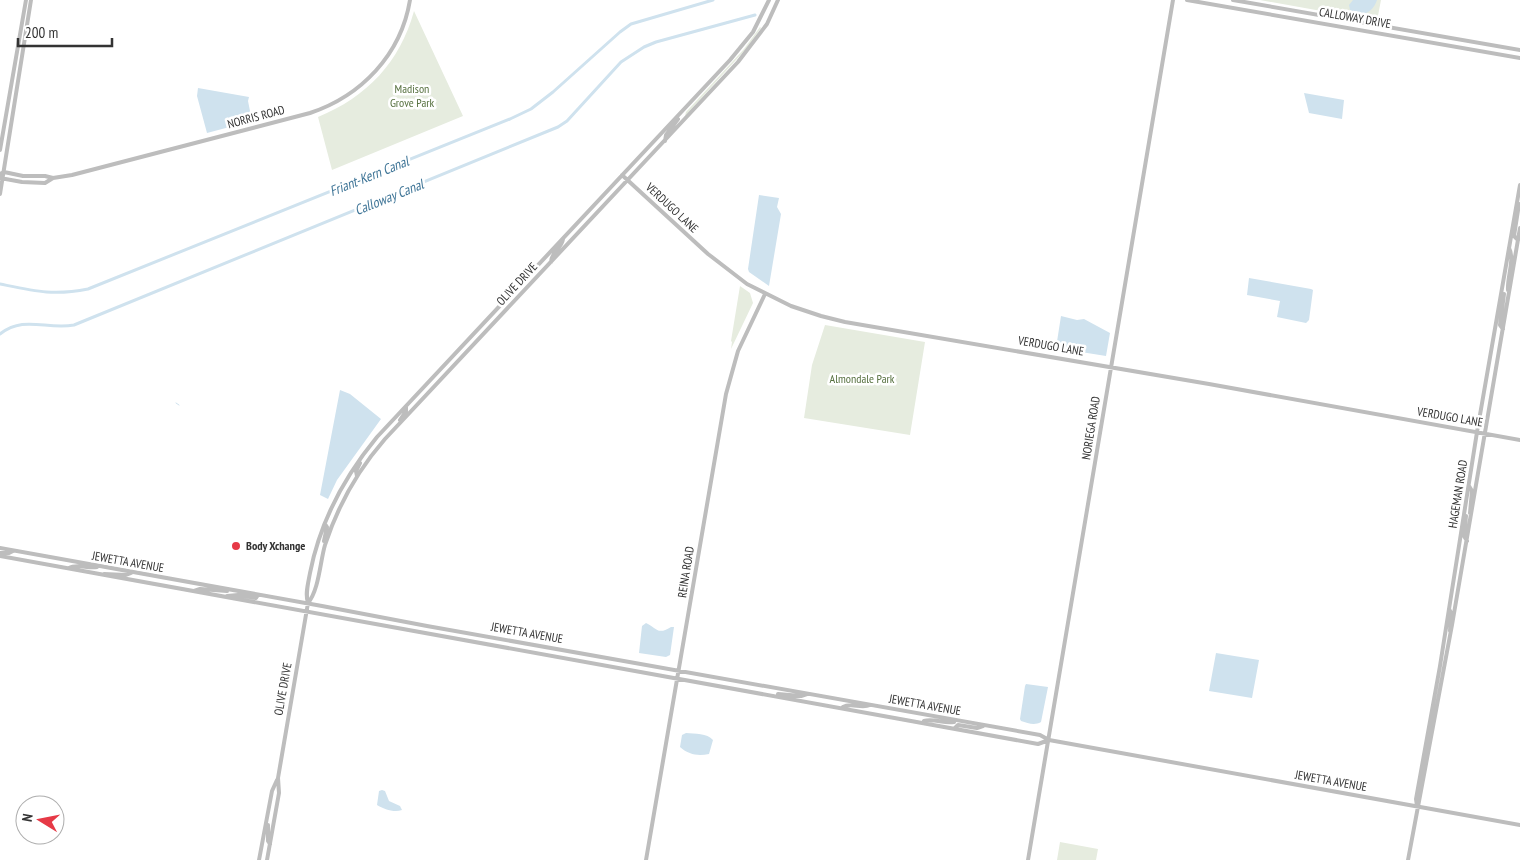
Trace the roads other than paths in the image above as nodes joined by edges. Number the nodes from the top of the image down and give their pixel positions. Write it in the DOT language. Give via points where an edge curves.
graph roads {
  1 [pos="26,0"];
  2 [pos="31,0"];
  3 [pos="410,0"];
  4 [pos="769,0"];
  5 [pos="776,0"];
  6 [pos="1173,0"];
  7 [pos="1187,0"];
  8 [pos="1233,0"];
  9 [pos="1520,50"];
  10 [pos="1520,58"];
  11 [pos="680,114"];
  12 [pos="665,141"];
  13 [pos="0,150"];
  14 [pos="2,173"];
  15 [pos="622,175"];
  16 [pos="1,178"];
  17 [pos="53,178"];
  18 [pos="628,181"];
  19 [pos="1520,185"];
  20 [pos="0,194"];
  21 [pos="1518,196"];
  22 [pos="1520,228"];
  23 [pos="563,239"];
  24 [pos="1518,240"];
  25 [pos="1509,248"];
  26 [pos="551,262"];
  27 [pos="1503,286"];
  28 [pos="766,294"];
  29 [pos="1509,295"];
  30 [pos="1503,328"];
  31 [pos="470,338"];
  32 [pos="457,362"];
  33 [pos="1112,367"];
  34 [pos="424,387"];
  35 [pos="406,407"];
  36 [pos="410,411"];
  37 [pos="393,430"];
  38 [pos="1477,432"];
  39 [pos="1485,434"];
  40 [pos="1520,440"];
  41 [pos="367,450"];
  42 [pos="357,476"];
  43 [pos="1470,486"];
  44 [pos="1465,512"];
  45 [pos="1471,518"];
  46 [pos="324,524"];
  47 [pos="1467,542"];
  48 [pos="0,548"];
  49 [pos="13,550"];
  50 [pos="0,555"];
  51 [pos="321,558"];
  52 [pos="100,567"];
  53 [pos="69,568"];
  54 [pos="132,572"];
  55 [pos="102,574"];
  56 [pos="232,590"];
  57 [pos="194,592"];
  58 [pos="258,595"];
  59 [pos="222,597"];
  60 [pos="308,603"];
  61 [pos="1449,609"];
  62 [pos="307,612"];
  63 [pos="1450,636"];
  64 [pos="680,670"];
  65 [pos="678,679"];
  66 [pos="807,694"];
  67 [pos="773,695"];
  68 [pos="870,705"];
  69 [pos="843,708"];
  70 [pos="956,721"];
  71 [pos="922,722"];
  72 [pos="985,726"];
  73 [pos="955,728"];
  74 [pos="1049,740"];
  75 [pos="278,778"];
  76 [pos="1417,806"];
  77 [pos="268,813"];
  78 [pos="1520,825"];
  79 [pos="270,844"];
  80 [pos="259,860"];
  81 [pos="267,860"];
  82 [pos="646,860"];
  83 [pos="1028,860"];
  84 [pos="1408,860"];
  1 -- 13 [label="street"];
  2 -- 14 [label="street"];
  3 -- 17 [label="street, NORRIS ROAD" via="402,28 387,57 367,81 334,103 310,113"];
  4 -- 11 [label="street, OLIVE DRIVE" via="745,43"];
  5 -- 12 [label="street, OLIVE DRIVE" via="767,24 745,53"];
  6 -- 33 [label="street, NORIEGA ROAD"];
  7 -- 10 [label="street, CALLOWAY DRIVE"];
  8 -- 9 [label="street, CALLOWAY DRIVE"];
  11 -- 12 [label="street"];
  11 -- 15 [label="street, OLIVE DRIVE"];
  12 -- 18 [label="street, OLIVE DRIVE"];
  14 -- 16 [label="street"];
  14 -- 17 [label="street, NORRIS ROAD"];
  15 -- 18 [label="street, VERDUGO LANE"];
  15 -- 23 [label="street, OLIVE DRIVE"];
  16 -- 17 [label="street, NORRIS ROAD" via="45,183"];
  16 -- 20 [label="street"];
  18 -- 26 [label="street, OLIVE DRIVE"];
  18 -- 28 [label="street, VERDUGO LANE" via="720,265"];
  19 -- 21 [label="street, HAGEMAN ROAD"];
  21 -- 24 [label="street" via="1514,236"];
  21 -- 25 [label="street, HAGEMAN ROAD"];
  22 -- 24 [label="street, HAGEMAN ROAD"];
  23 -- 26 [label="street"];
  23 -- 31 [label="street, OLIVE DRIVE"];
  24 -- 29 [label="street, HAGEMAN ROAD"];
  25 -- 27 [label="street, HAGEMAN ROAD"];
  25 -- 29 [label="street" via="1512,254 1507,282"];
  26 -- 32 [label="street, OLIVE DRIVE"];
  27 -- 30 [label="street" via="1500,325"];
  27 -- 38 [label="street, HAGEMAN ROAD"];
  28 -- 33 [label="street, VERDUGO LANE" via="805,311 845,322"];
  28 -- 64 [label="street, REINA ROAD" via="738,351 726,394"];
  29 -- 30 [label="street, HAGEMAN ROAD"];
  30 -- 39 [label="street, HAGEMAN ROAD"];
  31 -- 32 [label="street"];
  31 -- 34 [label="street, OLIVE DRIVE"];
  32 -- 36 [label="street, OLIVE DRIVE"];
  33 -- 38 [label="street, VERDUGO LANE"];
  33 -- 74 [label="street, NORIEGA ROAD"];
  34 -- 35 [label="street, OLIVE DRIVE"];
  34 -- 36 [label="street"];
  35 -- 37 [label="street"];
  35 -- 41 [label="street, OLIVE DRIVE"];
  36 -- 37 [label="street, OLIVE DRIVE"];
  37 -- 42 [label="street, OLIVE DRIVE"];
  38 -- 39 [label="street, VERDUGO LANE"];
  38 -- 43 [label="street, HAGEMAN ROAD"];
  39 -- 40 [label="street, VERDUGO LANE"];
  39 -- 45 [label="street, HAGEMAN ROAD"];
  41 -- 42 [label="street" via="356,471"];
  41 -- 46 [label="street, OLIVE DRIVE" via="340,491"];
  42 -- 51 [label="street, OLIVE DRIVE" via="334,520"];
  43 -- 44 [label="street, HAGEMAN ROAD"];
  43 -- 45 [label="street"];
  44 -- 47 [label="street" via="1464,536"];
  44 -- 61 [label="street, HAGEMAN ROAD"];
  45 -- 47 [label="street, HAGEMAN ROAD"];
  46 -- 51 [label="street" via="327,527"];
  46 -- 60 [label="street, OLIVE DRIVE" via="313,561 306,597"];
  47 -- 63 [label="street, HAGEMAN ROAD"];
  48 -- 49 [label="street, JEWETTA AVENUE"];
  49 -- 50 [label="street"];
  49 -- 52 [label="street, JEWETTA AVENUE"];
  50 -- 53 [label="street, JEWETTA AVENUE"];
  51 -- 60 [label="street, OLIVE DRIVE" via="313,597"];
  52 -- 53 [label="street"];
  52 -- 54 [label="street, JEWETTA AVENUE"];
  53 -- 55 [label="street, JEWETTA AVENUE"];
  54 -- 55 [label="street" via="128,575"];
  54 -- 56 [label="street, JEWETTA AVENUE"];
  55 -- 57 [label="street, JEWETTA AVENUE"];
  56 -- 57 [label="street" via="200,589"];
  56 -- 58 [label="street, JEWETTA AVENUE"];
  57 -- 59 [label="street, JEWETTA AVENUE"];
  58 -- 59 [label="street" via="256,598"];
  58 -- 60 [label="street, JEWETTA AVENUE"];
  59 -- 62 [label="street, JEWETTA AVENUE"];
  60 -- 62 [label="street, OLIVE DRIVE"];
  60 -- 64 [label="street, JEWETTA AVENUE"];
  61 -- 63 [label="street" via="1452,613"];
  61 -- 76 [label="street, HAGEMAN ROAD"];
  62 -- 65 [label="street, JEWETTA AVENUE"];
  62 -- 75 [label="street, OLIVE DRIVE"];
  63 -- 76 [label="street, HAGEMAN ROAD"];
  64 -- 65 [label="street, REINA ROAD"];
  64 -- 66 [label="street, JEWETTA AVENUE"];
  65 -- 67 [label="street, JEWETTA AVENUE"];
  65 -- 82 [label="street, REINA ROAD"];
  66 -- 67 [label="street"];
  66 -- 68 [label="street, JEWETTA AVENUE"];
  67 -- 69 [label="street, JEWETTA AVENUE"];
  68 -- 69 [label="street"];
  68 -- 70 [label="street, JEWETTA AVENUE"];
  69 -- 71 [label="street, JEWETTA AVENUE"];
  70 -- 71 [label="street"];
  70 -- 72 [label="street, JEWETTA AVENUE"];
  71 -- 73 [label="street, JEWETTA AVENUE"];
  72 -- 73 [label="street" via="958,725"];
  72 -- 74 [label="street, JEWETTA AVENUE" via="1040,735"];
  73 -- 74 [label="street, JEWETTA AVENUE" via="1038,744"];
  74 -- 76 [label="street, JEWETTA AVENUE"];
  74 -- 83 [label="street, NORIEGA ROAD"];
  75 -- 77 [label="street, OLIVE DRIVE"];
  75 -- 79 [label="street, OLIVE DRIVE" via="279,793"];
  76 -- 78 [label="street, JEWETTA AVENUE"];
  76 -- 84 [label="street, HAGEMAN ROAD"];
  77 -- 79 [label="street"];
  77 -- 80 [label="street, OLIVE DRIVE"];
  79 -- 81 [label="street, OLIVE DRIVE"];
}
